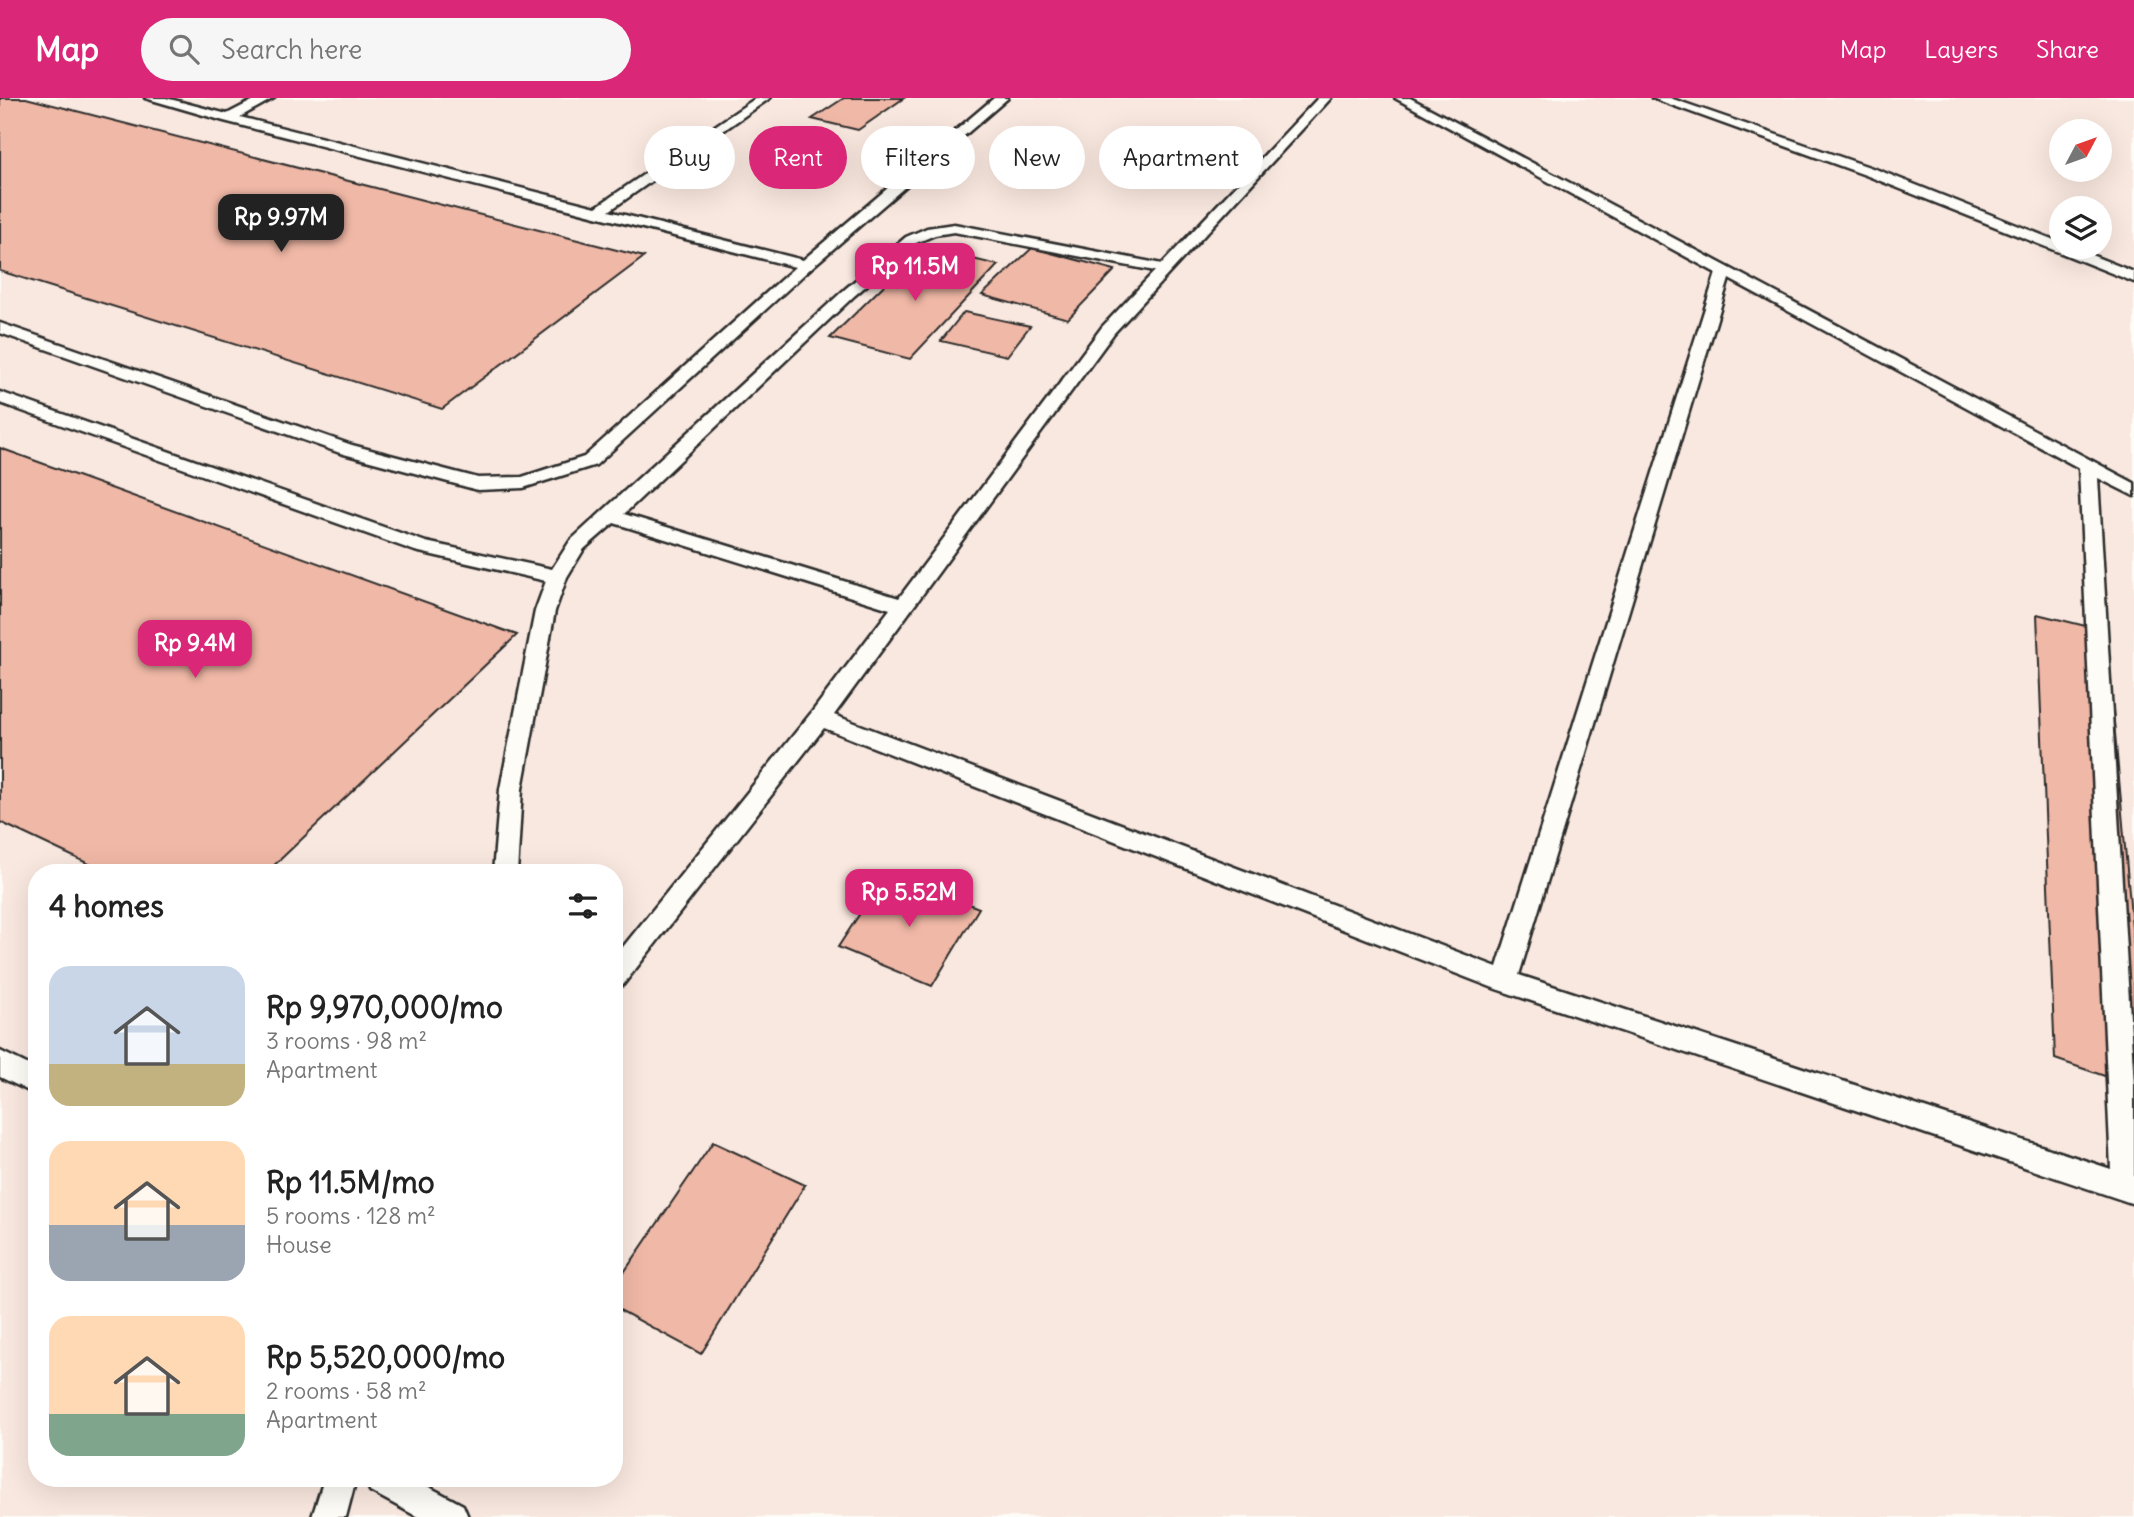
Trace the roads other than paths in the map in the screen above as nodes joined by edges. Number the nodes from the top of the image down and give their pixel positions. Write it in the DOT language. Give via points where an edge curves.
graph roads {
  1 [pos="151,98"];
  2 [pos="268,98"];
  3 [pos="764,98"];
  4 [pos="1002,98"];
  5 [pos="1325,98"];
  6 [pos="1401,98"];
  7 [pos="1658,98"];
  8 [pos="229,118"];
  9 [pos="598,212"];
  10 [pos="806,265"];
  11 [pos="1165,269"];
  12 [pos="1724,271"];
  13 [pos="2134,276"];
  14 [pos="0,328"];
  15 [pos="0,397"];
  16 [pos="2088,465"];
  17 [pos="2134,490"];
  18 [pos="611,516"];
  19 [pos="557,577"];
  20 [pos="904,606"];
  21 [pos="820,718"];
  22 [pos="506,864"];
  23 [pos="623,966"];
  24 [pos="1505,981"];
  25 [pos="0,1063"];
  26 [pos="28,1078"];
  27 [pos="2130,1189"];
  28 [pos="338,1487"];
  29 [pos="397,1487"];
  30 [pos="329,1517"];
  31 [pos="451,1517"];
  1 -- 8 [label="lane"];
  2 -- 8 [label="lane"];
  3 -- 9 [label="lane"];
  4 -- 10 [label="lane"];
  5 -- 11 [label="lane"];
  6 -- 12 [label="lane"];
  7 -- 13 [label="lane" via="1874,173"];
  8 -- 9 [label="lane"];
  9 -- 10 [label="lane"];
  10 -- 14 [label="lane" via="590,461 523,482 478,484 346,449"];
  11 -- 18 [label="lane" via="954,228 911,240"];
  11 -- 20 [label="lane" via="1108,330"];
  12 -- 16 [label="lane"];
  12 -- 24 [label="lane"];
  15 -- 19 [label="lane" via="422,547"];
  16 -- 17 [label="lane"];
  16 -- 27 [label="lane"];
  18 -- 19 [label="lane" via="577,545"];
  18 -- 20 [label="lane"];
  19 -- 22 [label="lane" via="545,611 511,789"];
  20 -- 21 [label="lane"];
  21 -- 23 [label="lane"];
  21 -- 24 [label="lane"];
  24 -- 27 [label="lane"];
  25 -- 26 [label="lane"];
  28 -- 30 [label="lane"];
  29 -- 31 [label="lane"];
}
